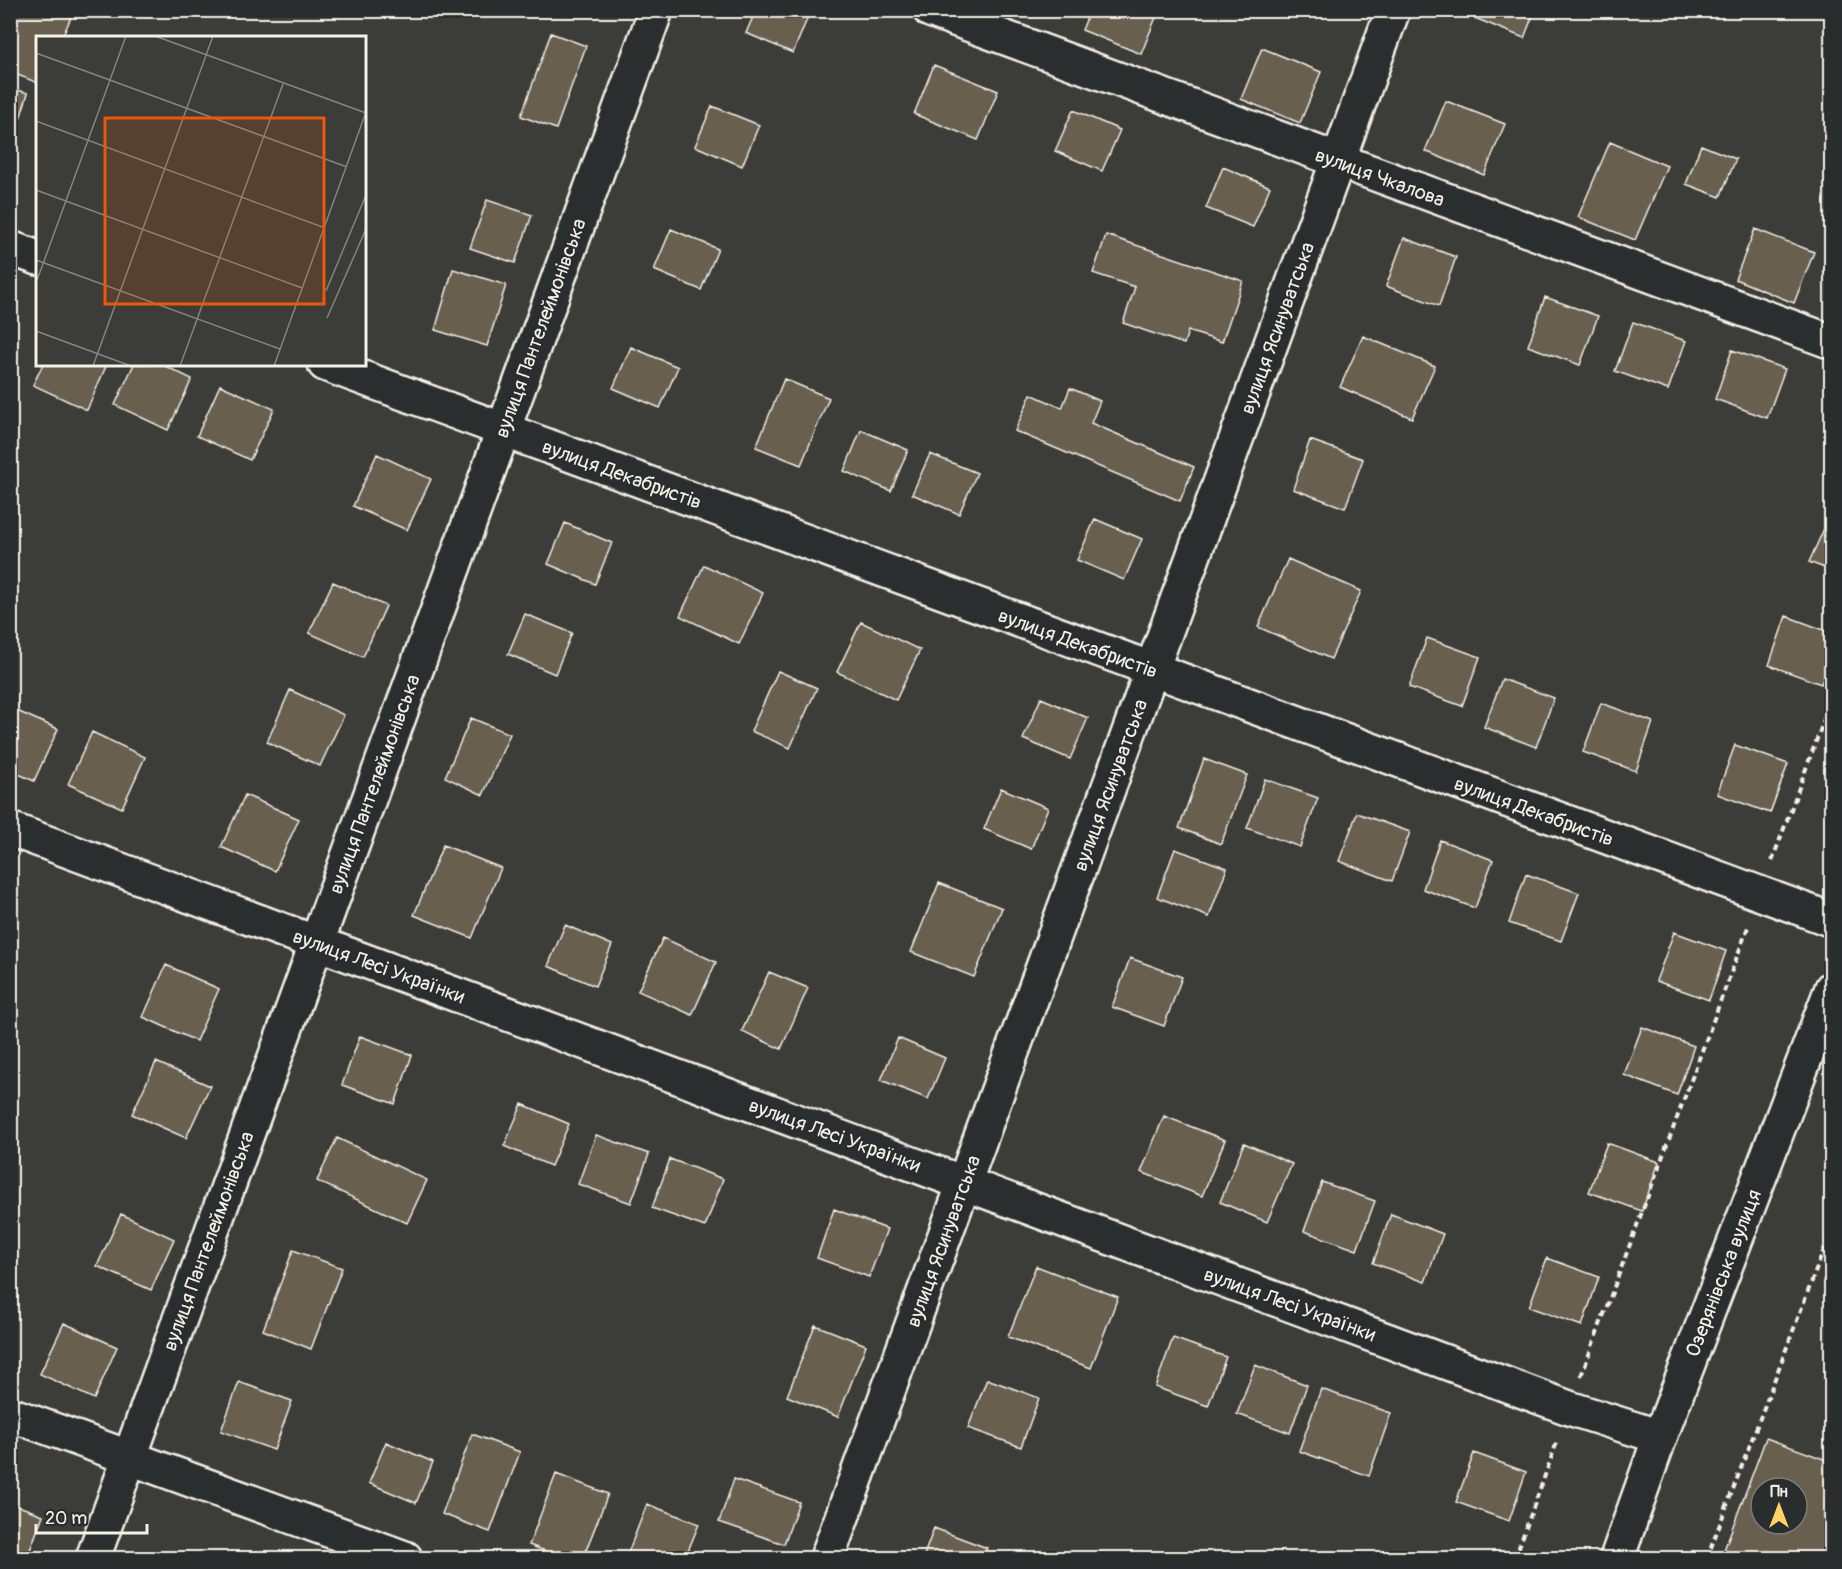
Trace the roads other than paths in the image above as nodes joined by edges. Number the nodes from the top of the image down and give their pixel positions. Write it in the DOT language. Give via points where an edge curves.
graph roads {
  1 [pos="656,10"];
  2 [pos="930,10"];
  3 [pos="1393,10"];
  4 [pos="1338,161"];
  5 [pos="10,248"];
  6 [pos="36,257"];
  7 [pos="1832,342"];
  8 [pos="330,366"];
  9 [pos="503,430"];
  10 [pos="1152,670"];
  11 [pos="10,829"];
  12 [pos="1832,920"];
  13 [pos="317,942"];
  14 [pos="1832,988"];
  15 [pos="965,1183"];
  16 [pos="10,1414"];
  17 [pos="1660,1437"];
  18 [pos="129,1457"];
  19 [pos="93,1558"];
  20 [pos="405,1558"];
  21 [pos="827,1558"];
  22 [pos="1617,1558"];
  1 -- 9 [label="street, вулиця Пантелеймонівська"];
  2 -- 4 [label="street, вулиця Чкалова"];
  3 -- 4 [label="street, вулиця Ясинуватська"];
  4 -- 7 [label="street, вулиця Чкалова"];
  4 -- 10 [label="street, вулиця Ясинуватська"];
  5 -- 6 [label="street"];
  8 -- 9 [label="street, вулиця Декабристів"];
  9 -- 10 [label="street, вулиця Декабристів"];
  9 -- 13 [label="street, вулиця Пантелеймонівська"];
  10 -- 12 [label="street, вулиця Декабристів"];
  10 -- 15 [label="street, вулиця Ясинуватська"];
  11 -- 13 [label="street, вулиця Лесі Українки"];
  13 -- 15 [label="street, вулиця Лесі Українки"];
  13 -- 18 [label="street, вулиця Пантелеймонівська"];
  14 -- 17 [label="street, Озерянівська вулиця"];
  15 -- 17 [label="street, вулиця Лесі Українки" via="1569,1408"];
  15 -- 21 [label="street, вулиця Ясинуватська"];
  16 -- 18 [label="street"];
  17 -- 22 [label="street, Озерянівська вулиця"];
  18 -- 19 [label="street, вулиця Пантелеймонівська"];
  18 -- 20 [label="street"];
}
